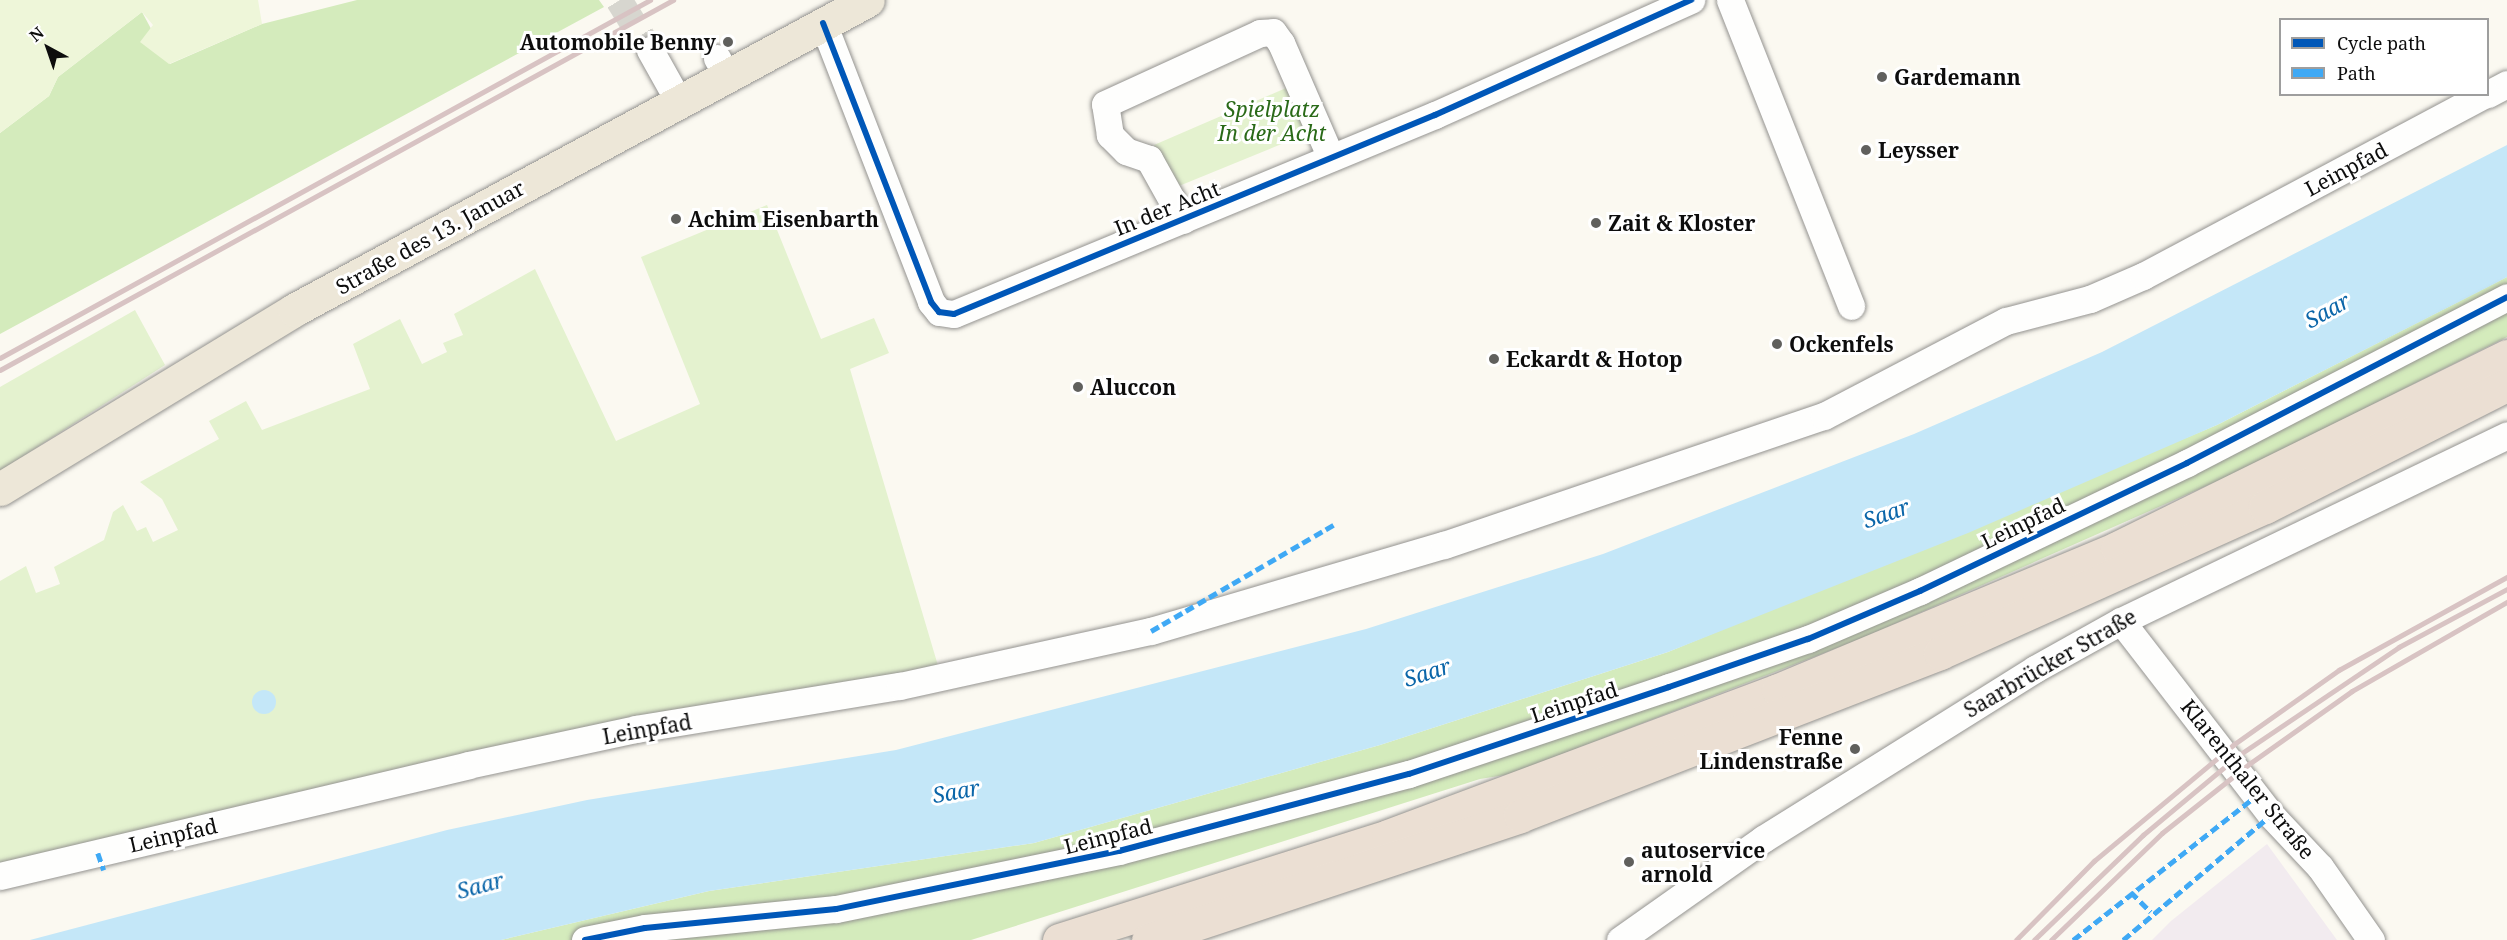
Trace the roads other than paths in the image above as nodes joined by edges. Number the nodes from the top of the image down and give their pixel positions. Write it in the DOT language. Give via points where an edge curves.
graph roads {
  1 [pos="868,0"];
  2 [pos="1691,0"];
  3 [pos="1730,0"];
  4 [pos="823,23"];
  5 [pos="650,50"];
  6 [pos="2507,84"];
  7 [pos="2489,93"];
  8 [pos="2483,96"];
  9 [pos="678,100"];
  10 [pos="1330,158"];
  11 [pos="1183,219"];
  12 [pos="2507,297"];
  13 [pos="1851,306"];
  14 [pos="2507,356"];
  15 [pos="2507,385"];
  16 [pos="2507,435"];
  17 [pos="0,489"];
  18 [pos="2121,621"];
  19 [pos="0,876"];
  20 [pos="1633,936"];
  21 [pos="585,940"];
  22 [pos="1059,940"];
  23 [pos="1148,940"];
  24 [pos="2371,940"];
  1 -- 4 [label="main road, Straße des 13. Januar"];
  2 -- 10 [label="street, In der Acht"];
  3 -- 13 [label="street"];
  4 -- 9 [label="main road, Straße des 13. Januar" via="722,66"];
  4 -- 11 [label="street, In der Acht" via="939,312 966,310"];
  5 -- 9 [label="street"];
  6 -- 7 [label="street, Leinpfad"];
  8 -- 19 [label="street, Leinpfad" via="2143,276 2090,299 2006,321 1824,416 1444,545 1151,631 900,686 512,755"];
  9 -- 17 [label="main road, Straße des 13. Januar" via="250,335"];
  10 -- 11 [label="street, In der Acht"];
  10 -- 11 [label="street" via="1281,43 1273,32 1260,33 1105,104 1110,135 1126,151 1149,159"];
  12 -- 21 [label="street, Leinpfad" via="2187,462 1920,591 1808,639 1409,774 1119,851 836,909 645,928"];
  14 -- 22 [label="highway" via="2117,548 1800,682 1399,832"];
  15 -- 23 [label="highway" via="2265,507 1929,657 1520,816"];
  16 -- 18 [label="street, Saarbrücker Straße"];
  18 -- 20 [label="street, Saarbrücker Straße" via="1902,749"];
  18 -- 24 [label="street, Klarenthaler Straße" via="2266,808 2320,867"];
}
